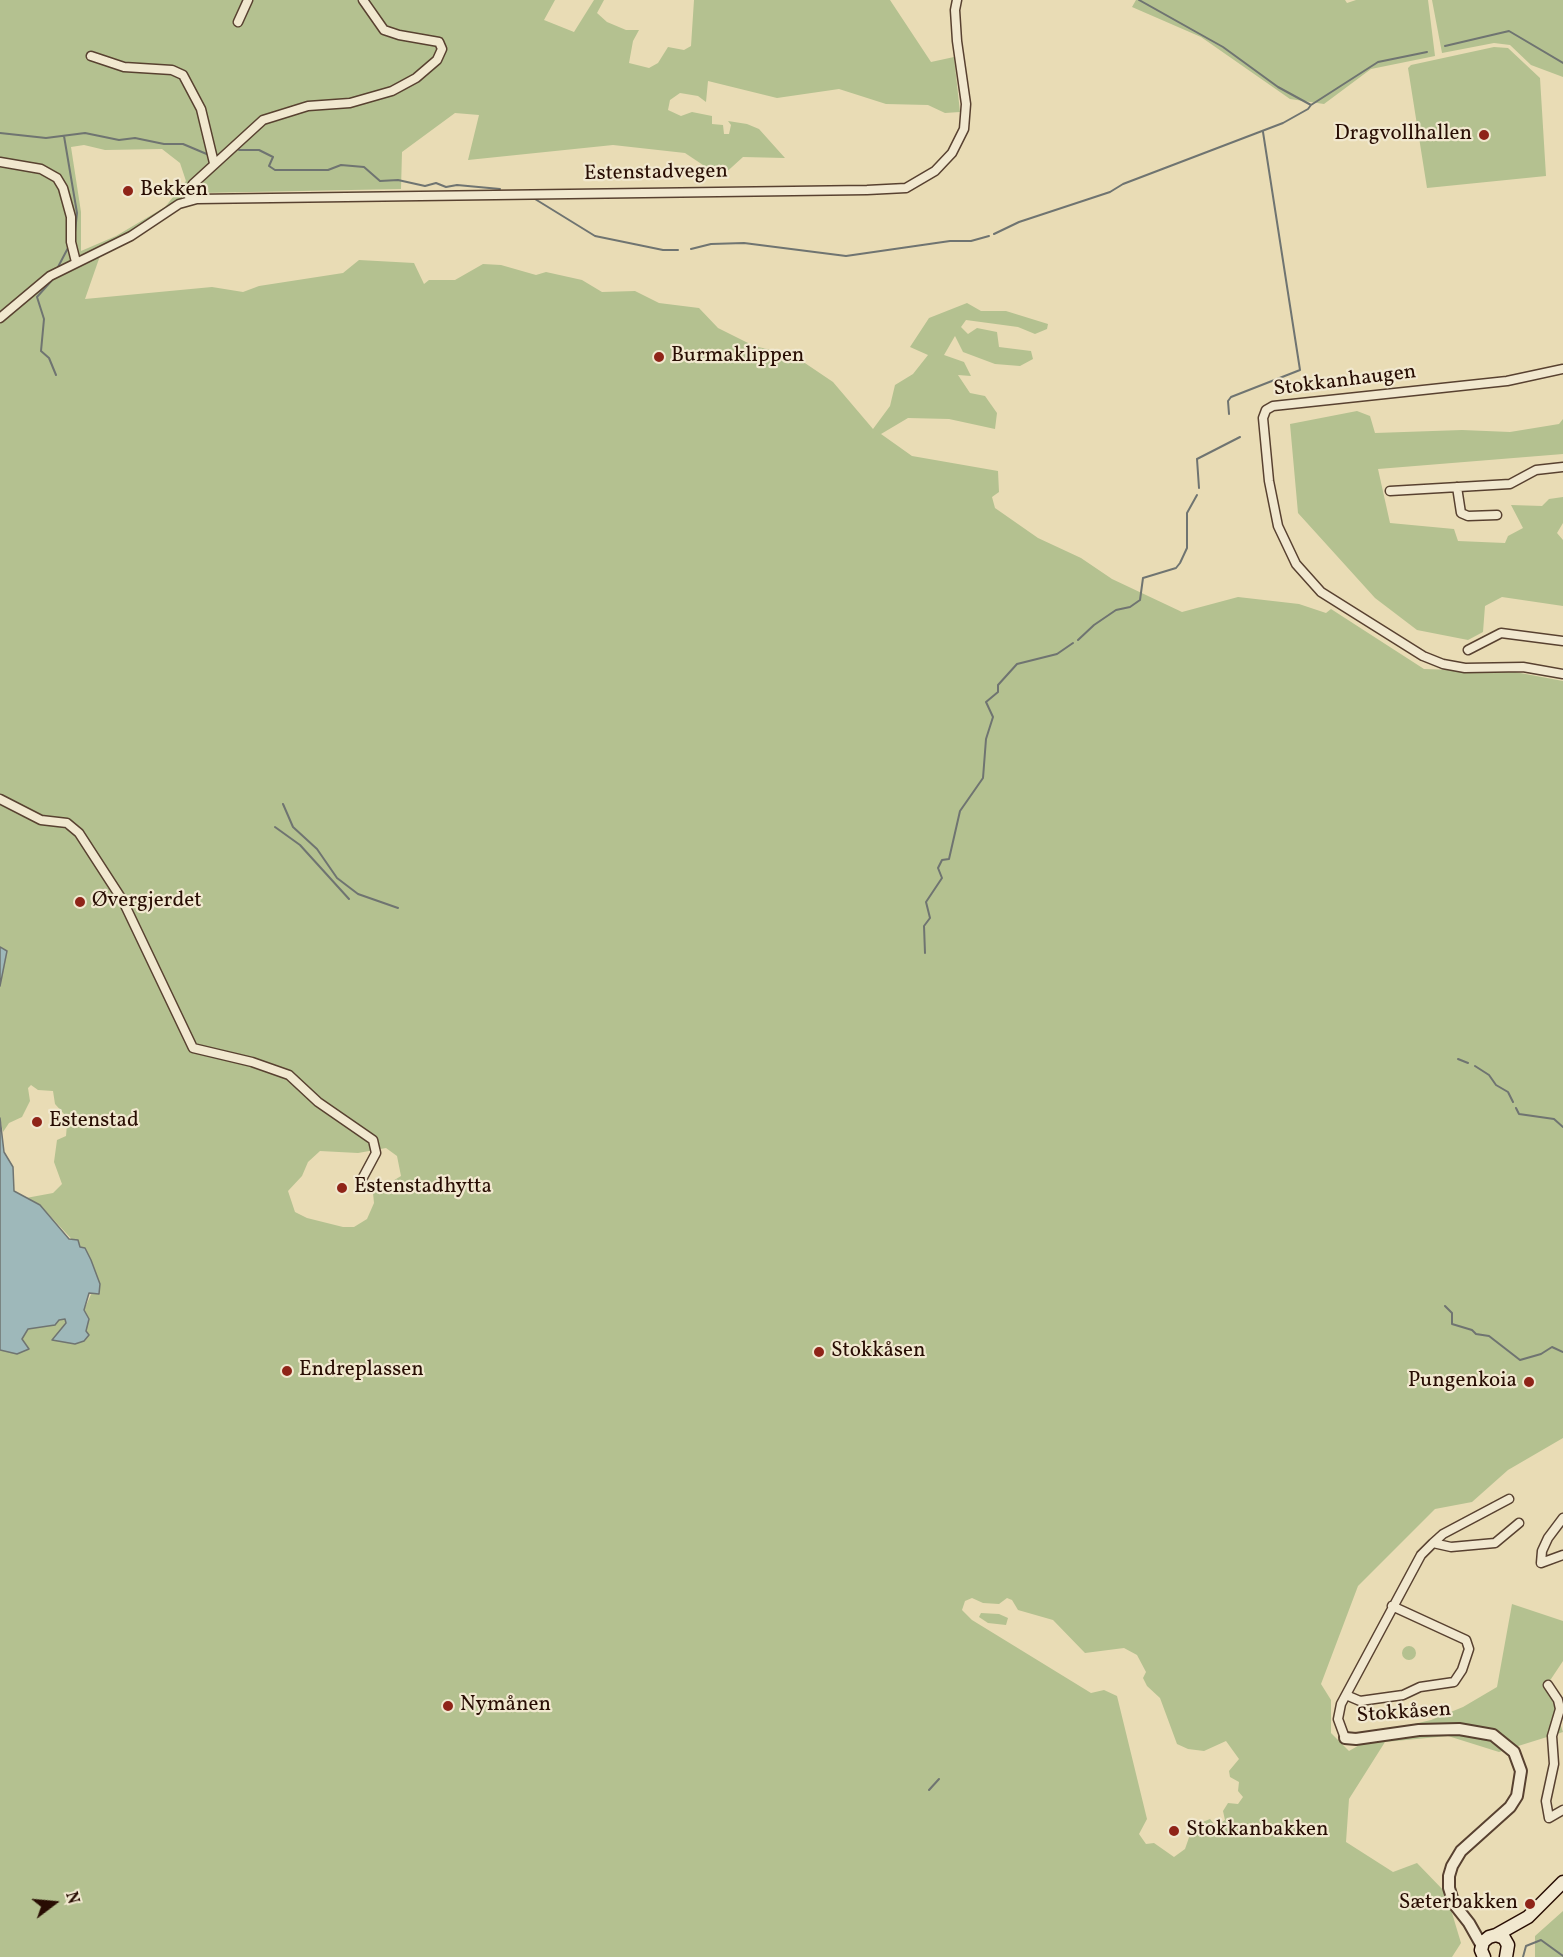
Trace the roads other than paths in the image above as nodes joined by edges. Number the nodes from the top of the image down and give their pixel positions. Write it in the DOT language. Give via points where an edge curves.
graph roads {
  1 [pos="248,0"];
  2 [pos="363,0"];
  3 [pos="957,0"];
  4 [pos="238,22"];
  5 [pos="91,56"];
  6 [pos="0,162"];
  7 [pos="214,163"];
  8 [pos="190,200"];
  9 [pos="76,262"];
  10 [pos="0,318"];
  11 [pos="1563,369"];
  12 [pos="1563,467"];
  13 [pos="1457,487"];
  14 [pos="1390,491"];
  15 [pos="1497,515"];
  16 [pos="1563,641"];
  17 [pos="1468,650"];
  18 [pos="1563,675"];
  19 [pos="0,799"];
  20 [pos="361,1181"];
  21 [pos="1509,1499"];
  22 [pos="1563,1518"];
  23 [pos="1519,1523"];
  24 [pos="1433,1543"];
  25 [pos="1563,1555"];
  26 [pos="1392,1606"];
  27 [pos="1548,1685"];
  28 [pos="1346,1695"];
  29 [pos="1346,1738"];
  30 [pos="1563,1810"];
  31 [pos="1563,1882"];
  32 [pos="1527,1917"];
  33 [pos="1486,1948"];
  34 [pos="1507,1951"];
  1 -- 4 [label="street"];
  2 -- 7 [label="street" via="384,30 439,42 442,49 437,60 416,78 392,90 350,103 308,106 270,117"];
  3 -- 8 [label="street, Estenstadvegen" via="955,19 966,104 964,129 952,153 935,171 906,188"];
  5 -- 7 [label="street" via="124,68 172,70 183,75 201,109"];
  6 -- 9 [label="street" via="41,169 57,178 71,217"];
  7 -- 8 [label="street" via="190,188"];
  8 -- 9 [label="street, Estenstadvegen" via="173,207 132,236"];
  9 -- 10 [label="street, Estenstadvegen" via="50,276"];
  11 -- 18 [label="street, Stokkanhaugen" via="1485,383 1278,405 1267,409 1263,418 1278,526 1296,564 1321,592 1423,656 1443,664 1465,668 1532,668"];
  12 -- 13 [label="street" via="1536,470 1510,484"];
  13 -- 14 [label="street"];
  13 -- 15 [label="street" via="1461,513"];
  16 -- 17 [label="street" via="1501,633"];
  19 -- 20 [label="street" via="41,820 67,823 76,829 123,901 193,1048 289,1075 324,1107 373,1140 376,1153"];
  21 -- 24 [label="street, Stokkåsen"];
  22 -- 25 [label="street" via="1548,1538 1541,1563"];
  23 -- 24 [label="street" via="1500,1540 1489,1544 1451,1547"];
  24 -- 26 [label="street, Stokkåsen" via="1420,1554"];
  26 -- 28 [label="street, Stokkåsen"];
  26 -- 28 [label="street, Stokkåsen" via="1466,1640 1470,1649 1462,1670 1454,1682 1420,1687 1403,1695 1360,1701"];
  27 -- 30 [label="street" via="1560,1709 1552,1736 1554,1764 1546,1801 1549,1818"];
  28 -- 29 [label="street, Stokkåsen" via="1338,1714"];
  29 -- 33 [label="street, Stokkåsen" via="1459,1729 1493,1735 1514,1752 1521,1771 1517,1796 1461,1851 1449,1882 1452,1899"];
  31 -- 32 [label="main road"];
  32 -- 33 [label="main road"];
  32 -- 34 [label="main road"];
  33 -- 34 [label="main road" via="1504,1938"];
}
